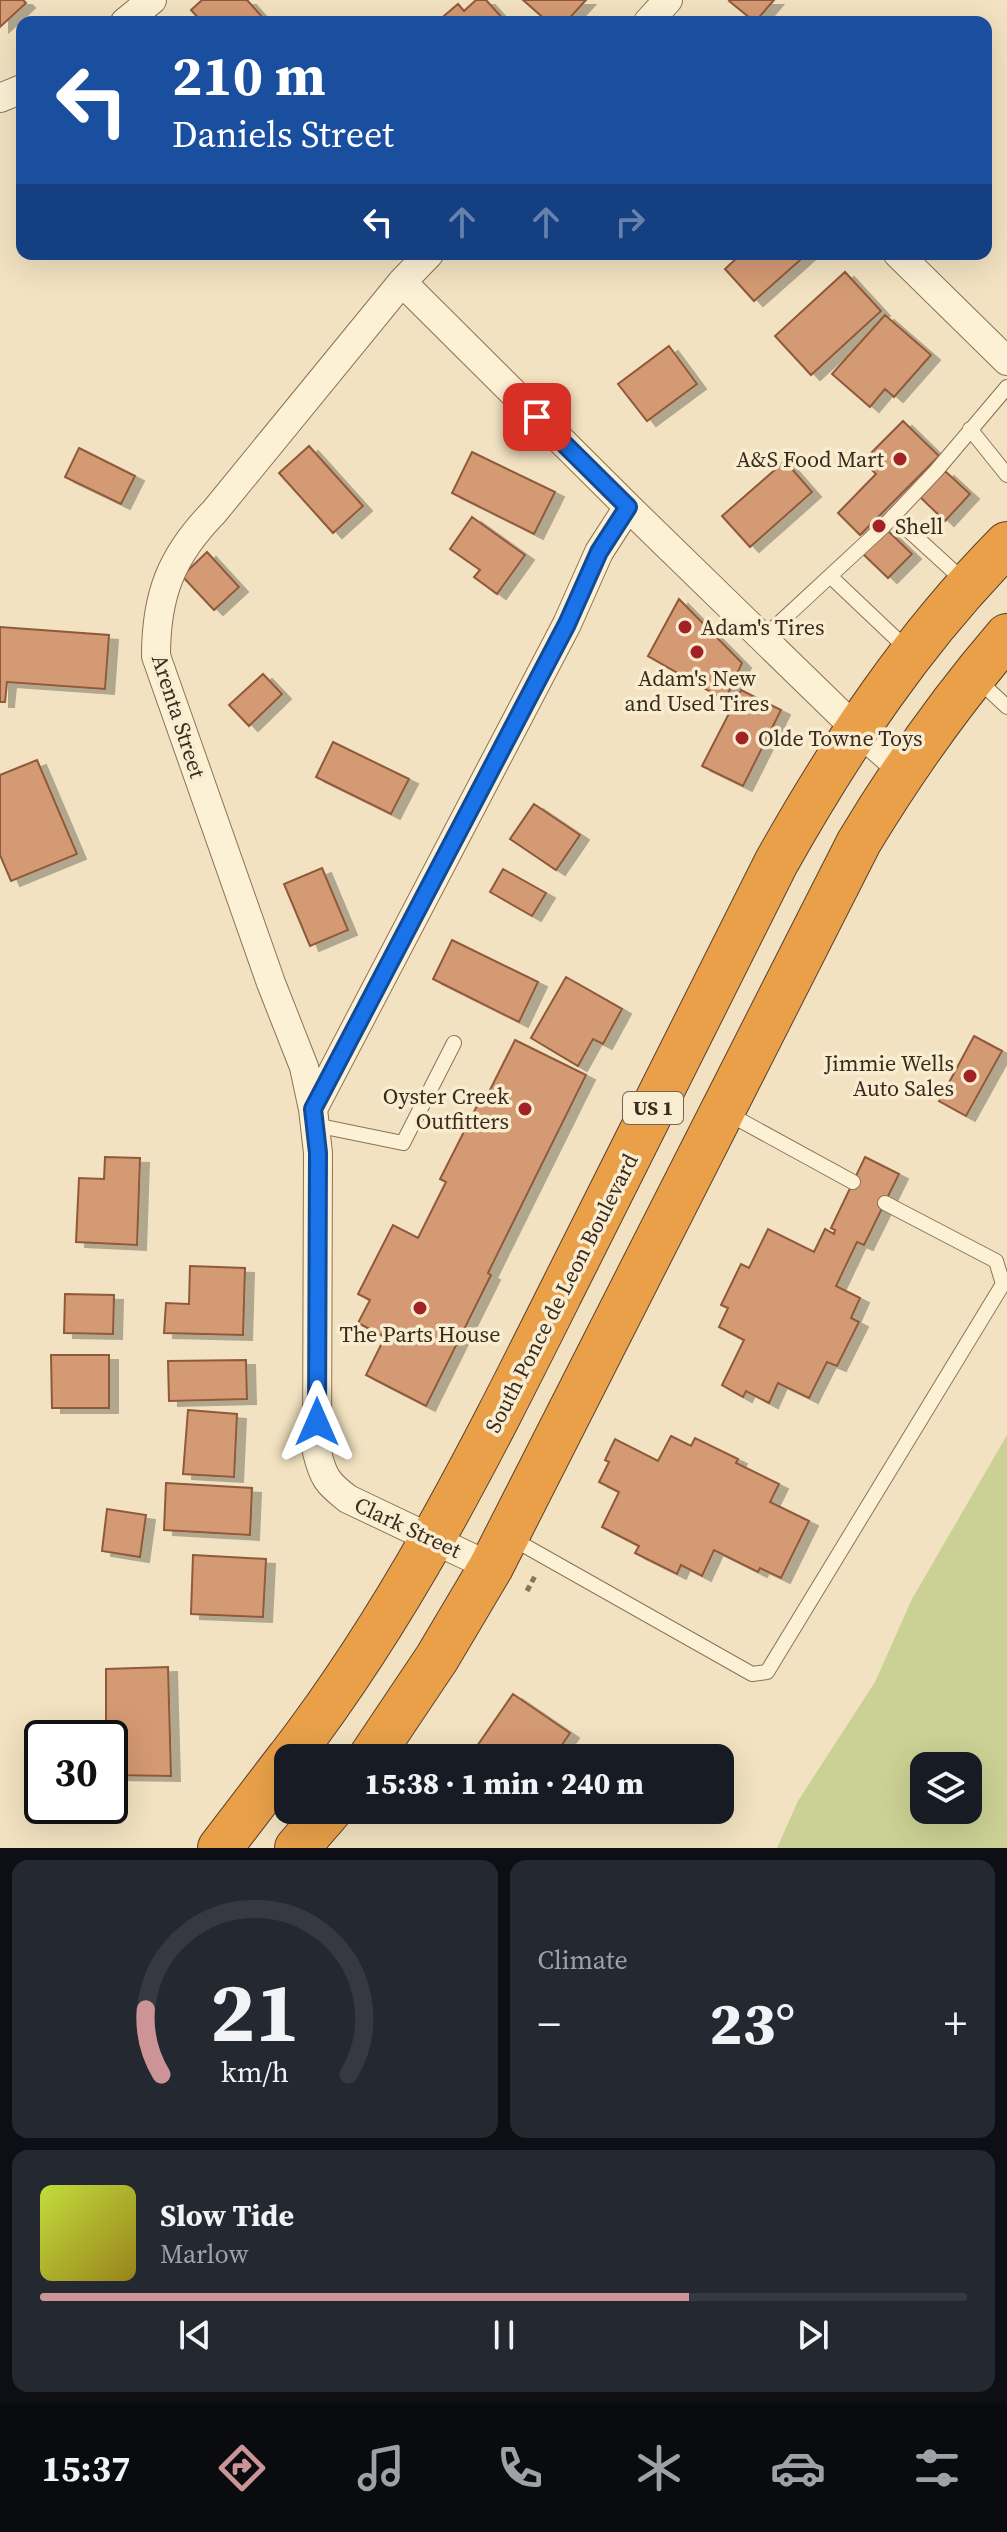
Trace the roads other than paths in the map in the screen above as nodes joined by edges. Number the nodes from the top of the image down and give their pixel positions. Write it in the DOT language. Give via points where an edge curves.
graph roads {
  1 [pos="152,0"];
  2 [pos="132,16"];
  3 [pos="423,260"];
  4 [pos="904,260"];
  5 [pos="402,282"];
  6 [pos="1007,361"];
  7 [pos="1007,387"];
  8 [pos="970,429"];
  9 [pos="1007,475"];
  10 [pos="628,507"];
  11 [pos="893,516"];
  12 [pos="1007,544"];
  13 [pos="830,576"];
  14 [pos="967,584"];
  15 [pos="1007,636"];
  16 [pos="763,638"];
  17 [pos="910,652"];
  18 [pos="973,675"];
  19 [pos="1007,707"];
  20 [pos="855,728"];
  21 [pos="903,770"];
  22 [pos="454,1043"];
  23 [pos="723,1111"];
  24 [pos="314,1117"];
  25 [pos="853,1182"];
  26 [pos="885,1203"];
  27 [pos="434,1539"];
  28 [pos="500,1552"];
  29 [pos="299,1744"];
  30 [pos="379,1744"];
  31 [pos="274,1777"];
  32 [pos="318,1824"];
  33 [pos="220,1848"];
  34 [pos="297,1848"];
  1 -- 2 [label="street"];
  3 -- 5 [label="street, Arenta Street"];
  4 -- 6 [label="street"];
  5 -- 10 [label="street"];
  5 -- 24 [label="street, Arenta Street" via="191,535 162,592 156,624 156,656 304,1067"];
  7 -- 8 [label="lane"];
  8 -- 9 [label="lane"];
  8 -- 11 [label="lane"];
  10 -- 16 [label="street"];
  10 -- 24 [label="street" via="599,552"];
  11 -- 13 [label="lane"];
  11 -- 14 [label="lane"];
  12 -- 14 [label="highway, South Ponce de Leon Boulevard / US 1"];
  13 -- 16 [label="lane"];
  13 -- 17 [label="lane"];
  14 -- 17 [label="highway, South Ponce de Leon Boulevard / US 1"];
  15 -- 18 [label="highway, US 1"];
  16 -- 20 [label="street"];
  17 -- 20 [label="highway, South Ponce de Leon Boulevard / US 1"];
  18 -- 19 [label="lane"];
  18 -- 21 [label="highway, US 1"];
  20 -- 21 [label="street"];
  20 -- 27 [label="highway, South Ponce de Leon Boulevard / US 1" via="776,863"];
  21 -- 23 [label="highway, US 1" via="859,842"];
  22 -- 24 [label="lane" via="403,1143"];
  23 -- 25 [label="lane"];
  23 -- 28 [label="highway, US 1"];
  24 -- 27 [label="street, Clark Street" via="317,1452 322,1473 348,1499"];
  26 -- 28 [label="lane" via="996,1261 1003,1284 767,1672 752,1674"];
  27 -- 28 [label="street, Clark Street"];
  27 -- 29 [label="highway, South Ponce de Leon Boulevard / US 1" via="360,1660"];
  28 -- 30 [label="highway, US 1"];
  31 -- 33 [label="highway, South Ponce de Leon Boulevard / US 1"];
  32 -- 34 [label="highway"];
}
